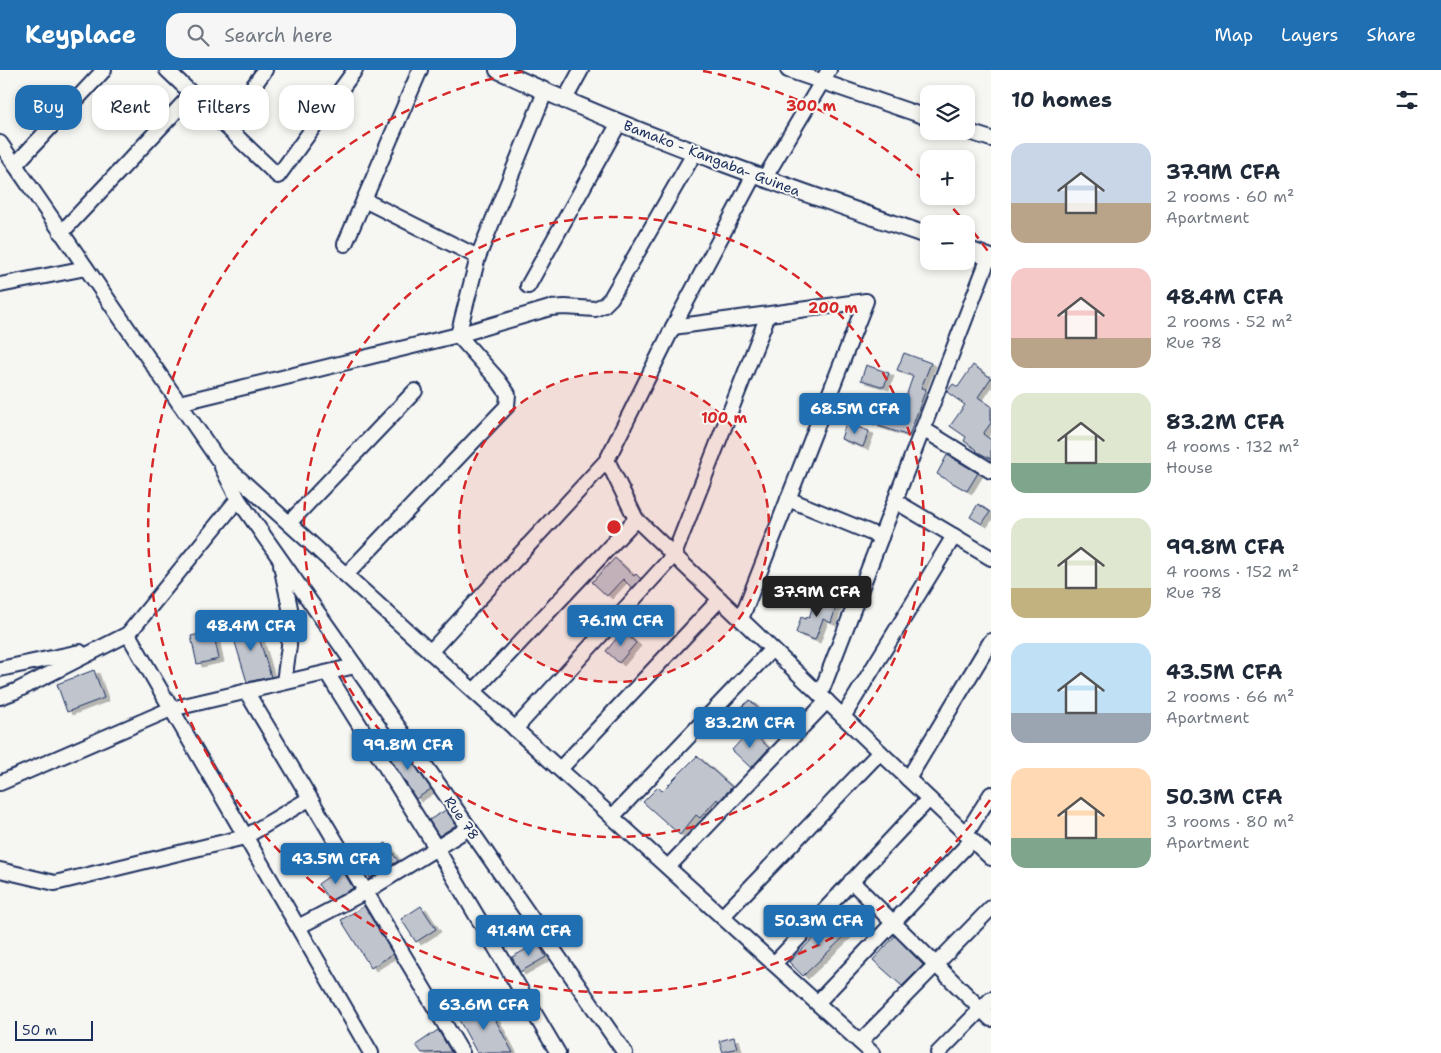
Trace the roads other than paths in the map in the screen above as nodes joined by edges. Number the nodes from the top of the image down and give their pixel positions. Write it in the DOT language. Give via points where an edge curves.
graph roads {
  1 [pos="104,70"];
  2 [pos="265,70"];
  3 [pos="355,70"];
  4 [pos="420,70"];
  5 [pos="498,70"];
  6 [pos="581,70"];
  7 [pos="788,70"];
  8 [pos="169,71"];
  9 [pos="826,76"];
  10 [pos="183,85"];
  11 [pos="254,85"];
  12 [pos="545,92"];
  13 [pos="564,101"];
  14 [pos="179,108"];
  15 [pos="920,114"];
  16 [pos="619,122"];
  17 [pos="229,130"];
  18 [pos="975,134"];
  19 [pos="991,139"];
  20 [pos="0,144"];
  21 [pos="695,152"];
  22 [pos="15,165"];
  23 [pos="759,177"];
  24 [pos="364,200"];
  25 [pos="62,233"];
  26 [pos="920,233"];
  27 [pos="345,244"];
  28 [pos="975,253"];
  29 [pos="478,257"];
  30 [pos="990,258"];
  31 [pos="86,268"];
  32 [pos="2,281"];
  33 [pos="528,286"];
  34 [pos="768,315"];
  35 [pos="673,327"];
  36 [pos="458,335"];
  37 [pos="415,391"];
  38 [pos="179,403"];
  39 [pos="923,429"];
  40 [pos="217,458"];
  41 [pos="607,460"];
  42 [pos="991,471"];
  43 [pos="238,499"];
  44 [pos="788,499"];
  45 [pos="895,501"];
  46 [pos="636,519"];
  47 [pos="289,523"];
  48 [pos="954,536"];
  49 [pos="881,537"];
  50 [pos="674,555"];
  51 [pos="280,558"];
  52 [pos="991,558"];
  53 [pos="346,575"];
  54 [pos="720,599"];
  55 [pos="741,619"];
  56 [pos="128,634"];
  57 [pos="991,641"];
  58 [pos="100,648"];
  59 [pos="772,649"];
  60 [pos="430,652"];
  61 [pos="355,666"];
  62 [pos="0,669"];
  63 [pos="327,672"];
  64 [pos="284,682"];
  65 [pos="246,691"];
  66 [pos="474,691"];
  67 [pos="0,697"];
  68 [pos="823,698"];
  69 [pos="171,708"];
  70 [pos="843,717"];
  71 [pos="515,729"];
  72 [pos="880,752"];
  73 [pos="560,769"];
  74 [pos="908,779"];
  75 [pos="0,783"];
  76 [pos="991,794"];
  77 [pos="309,799"];
  78 [pos="929,799"];
  79 [pos="612,817"];
  80 [pos="470,828"];
  81 [pos="245,837"];
  82 [pos="969,837"];
  83 [pos="437,849"];
  84 [pos="991,858"];
  85 [pos="668,867"];
  86 [pos="0,870"];
  87 [pos="852,881"];
  88 [pos="365,892"];
  89 [pos="991,908"];
  90 [pos="722,917"];
  91 [pos="894,922"];
  92 [pos="298,927"];
  93 [pos="774,964"];
  94 [pos="936,964"];
  95 [pos="817,1003"];
  96 [pos="988,1009"];
  97 [pos="860,1042"];
  98 [pos="371,1053"];
  99 [pos="462,1053"];
  100 [pos="558,1053"];
  101 [pos="625,1053"];
  102 [pos="872,1053"];
  103 [pos="938,1053"];
  1 -- 22 [label="street"];
  2 -- 11 [label="street"];
  3 -- 17 [label="street" via="278,176"];
  4 -- 24 [label="street"];
  5 -- 12 [label="main road, Bamako - Kangaba- Guinea"];
  6 -- 13 [label="street"];
  7 -- 9 [label="street"];
  8 -- 10 [label="street"];
  9 -- 15 [label="street"];
  9 -- 23 [label="street"];
  12 -- 13 [label="main road, Bamako - Kangaba- Guinea"];
  12 -- 29 [label="street"];
  13 -- 16 [label="main road, Bamako - Kangaba- Guinea"];
  14 -- 25 [label="street"];
  16 -- 21 [label="main road, Bamako - Kangaba- Guinea"];
  16 -- 33 [label="street"];
  18 -- 19 [label="street"];
  20 -- 22 [label="street"];
  21 -- 23 [label="main road, Bamako - Kangaba- Guinea"];
  21 -- 36 [label="street" via="604,305 594,309 550,308"];
  22 -- 25 [label="street"];
  23 -- 26 [label="main road, Bamako - Kangaba- Guinea"];
  23 -- 35 [label="street"];
  24 -- 27 [label="street"];
  24 -- 29 [label="street"];
  25 -- 31 [label="street"];
  28 -- 30 [label="main road"];
  29 -- 36 [label="street"];
  30 -- 39 [label="street"];
  31 -- 32 [label="street"];
  31 -- 38 [label="street"];
  34 -- 35 [label="street"];
  34 -- 44 [label="street" via="866,301"];
  34 -- 50 [label="street"];
  35 -- 41 [label="street"];
  36 -- 38 [label="street"];
  36 -- 53 [label="street" via="508,394 507,406"];
  37 -- 47 [label="street"];
  38 -- 40 [label="street"];
  39 -- 42 [label="street"];
  39 -- 45 [label="street"];
  40 -- 43 [label="street, Rue 78"];
  40 -- 47 [label="street"];
  41 -- 46 [label="street"];
  41 -- 60 [label="street"];
  43 -- 51 [label="street, Rue 78"];
  43 -- 56 [label="street"];
  44 -- 49 [label="street"];
  44 -- 55 [label="street"];
  45 -- 48 [label="street"];
  45 -- 49 [label="street"];
  46 -- 50 [label="street"];
  46 -- 66 [label="street"];
  47 -- 53 [label="street"];
  48 -- 52 [label="street"];
  48 -- 70 [label="street"];
  49 -- 68 [label="street"];
  50 -- 54 [label="street"];
  50 -- 71 [label="street"];
  51 -- 61 [label="street, Rue 78"];
  51 -- 64 [label="street" via="290,608"];
  53 -- 60 [label="street"];
  54 -- 55 [label="street"];
  54 -- 73 [label="street"];
  55 -- 59 [label="street"];
  56 -- 58 [label="street"];
  56 -- 69 [label="street"];
  57 -- 74 [label="street"];
  58 -- 62 [label="street"];
  58 -- 67 [label="street"];
  59 -- 68 [label="street"];
  59 -- 79 [label="street"];
  60 -- 66 [label="street"];
  61 -- 63 [label="street"];
  61 -- 80 [label="street, Rue 78"];
  63 -- 64 [label="street"];
  63 -- 83 [label="street"];
  64 -- 65 [label="street"];
  65 -- 69 [label="street"];
  65 -- 77 [label="street"];
  66 -- 71 [label="street"];
  68 -- 70 [label="street"];
  68 -- 85 [label="street"];
  69 -- 75 [label="street"];
  69 -- 81 [label="street"];
  70 -- 72 [label="street"];
  71 -- 73 [label="street"];
  72 -- 74 [label="street"];
  72 -- 90 [label="street"];
  73 -- 79 [label="street"];
  74 -- 78 [label="street"];
  76 -- 82 [label="street"];
  77 -- 81 [label="street"];
  77 -- 88 [label="street"];
  78 -- 82 [label="street"];
  78 -- 87 [label="street"];
  79 -- 85 [label="street"];
  80 -- 83 [label="street"];
  80 -- 101 [label="street, Rue 78"];
  81 -- 86 [label="street" via="55,882"];
  81 -- 92 [label="street"];
  82 -- 84 [label="street"];
  82 -- 91 [label="street"];
  83 -- 88 [label="street"];
  83 -- 100 [label="street"];
  85 -- 90 [label="street"];
  87 -- 91 [label="street"];
  87 -- 93 [label="street"];
  88 -- 92 [label="street"];
  88 -- 99 [label="street"];
  89 -- 94 [label="street"];
  90 -- 93 [label="street"];
  91 -- 94 [label="street"];
  91 -- 95 [label="street"];
  92 -- 98 [label="street"];
  93 -- 95 [label="street"];
  94 -- 96 [label="street"];
  94 -- 97 [label="street"];
  95 -- 97 [label="street"];
  96 -- 103 [label="street"];
  97 -- 102 [label="street"];
}
